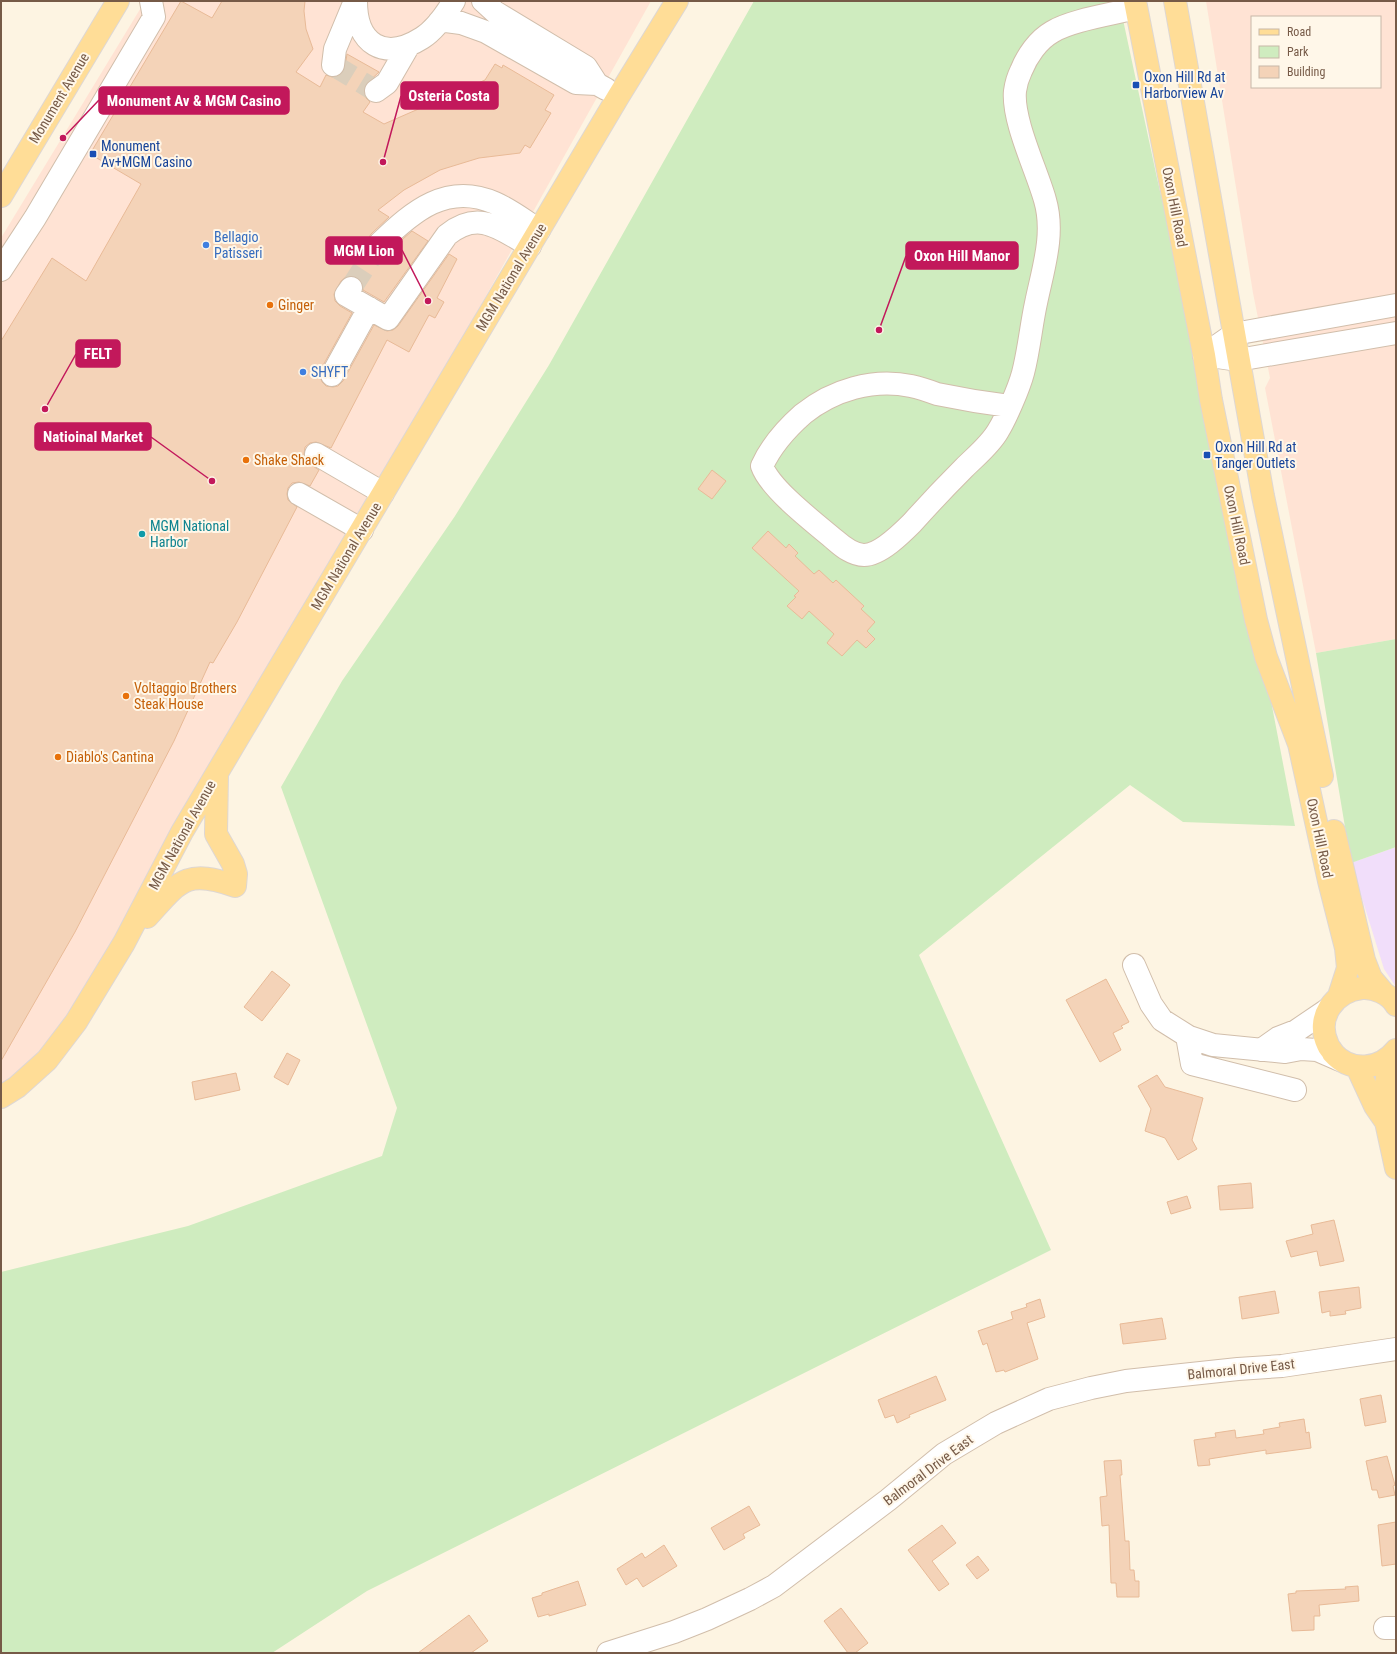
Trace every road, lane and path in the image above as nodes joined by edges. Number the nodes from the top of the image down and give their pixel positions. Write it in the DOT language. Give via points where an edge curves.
graph roads {
  1 [pos="118,1"];
  2 [pos="151,1"];
  3 [pos="356,1"];
  4 [pos="454,1"];
  5 [pos="483,1"];
  6 [pos="677,1"];
  7 [pos="1175,1"];
  8 [pos="1136,5"];
  9 [pos="439,22"];
  10 [pos="409,45"];
  11 [pos="333,65"];
  12 [pos="597,84"];
  13 [pos="376,91"];
  14 [pos="618,97"];
  15 [pos="1,196"];
  16 [pos="534,238"];
  17 [pos="380,243"];
  18 [pos="1,270"];
  19 [pos="351,288"];
  20 [pos="1396,305"];
  21 [pos="369,308"];
  22 [pos="1396,333"];
  23 [pos="1234,334"];
  24 [pos="1204,354"];
  25 [pos="1238,360"];
  26 [pos="332,376"];
  27 [pos="1009,406"];
  28 [pos="316,454"];
  29 [pos="383,493"];
  30 [pos="299,494"];
  31 [pos="362,530"];
  32 [pos="217,773"];
  33 [pos="124,943"];
  34 [pos="1134,965"];
  35 [pos="1389,998"];
  36 [pos="1333,1003"];
  37 [pos="1187,1036"];
  38 [pos="1261,1050"];
  39 [pos="1393,1054"];
  40 [pos="1348,1064"];
  41 [pos="1295,1090"];
  42 [pos="1,1098"];
  43 [pos="1386,1122"];
  44 [pos="1396,1168"];
  45 [pos="1396,1349"];
  46 [pos="608,1653"];
  1 -- 15 [label="main road, Monument Avenue"];
  2 -- 18 [label="street" via="154,17 35,218"];
  3 -- 10 [label="street" via="359,26 373,44 390,49"];
  3 -- 11 [label="street" via="335,49"];
  4 -- 9 [label="street"];
  5 -- 12 [label="street" via="495,12 586,67"];
  6 -- 14 [label="main road, MGM National Avenue"];
  7 -- 23 [label="main road, Oxon Hill Road"];
  8 -- 24 [label="main road, Oxon Hill Road"];
  8 -- 27 [label="street" via="1052,32 1027,58 1016,84 1015,103 1018,118 1045,198 1050,226 1023,374"];
  9 -- 10 [label="street" via="423,38"];
  9 -- 12 [label="street" via="461,23 486,32 576,83"];
  10 -- 13 [label="street" via="387,83"];
  12 -- 14 [label="street"];
  14 -- 16 [label="main road, MGM National Avenue"];
  16 -- 17 [label="street" via="495,203 466,195 449,197 418,210"];
  16 -- 21 [label="street" via="487,223 469,223 457,227 447,235 388,319"];
  16 -- 29 [label="main road, MGM National Avenue"];
  19 -- 21 [label="street" via="346,295"];
  20 -- 23 [label="street"];
  21 -- 26 [label="street"];
  22 -- 25 [label="street"];
  23 -- 24 [label="street"];
  23 -- 25 [label="main road, Oxon Hill Road"];
  24 -- 25 [label="street"];
  24 -- 36 [label="main road, Oxon Hill Road" via="1256,620 1266,657 1299,744 1346,948 1348,968"];
  25 -- 35 [label="main road, Oxon Hill Road" via="1263,496 1344,876 1364,960 1371,978"];
  27 -- 27 [label="street" via="993,438 908,526 878,552 865,555 846,549 776,488 765,475 762,466 769,451 810,408 835,394 868,385 910,386 977,402"];
  28 -- 29 [label="street"];
  29 -- 31 [label="main road, MGM National Avenue"];
  30 -- 31 [label="street"];
  31 -- 32 [label="main road, MGM National Avenue"];
  32 -- 33 [label="main road, MGM National Avenue" via="182,832"];
  32 -- 33 [label="main road" via="216,834 233,864 236,874 235,886 219,880 183,881"];
  33 -- 42 [label="main road, MGM National Avenue" via="76,1022 47,1060"];
  34 -- 37 [label="street" via="1151,1004 1162,1020"];
  35 -- 36 [label="main road" via="1367,987 1353,989"];
  36 -- 38 [label="street" via="1296,1031 1278,1038"];
  36 -- 40 [label="main road, Oxon Hill Road" via="1323,1028 1328,1046"];
  37 -- 38 [label="street" via="1213,1045"];
  37 -- 41 [label="street" via="1192,1064"];
  38 -- 40 [label="street" via="1317,1050"];
  39 -- 40 [label="main road" via="1375,1066"];
  39 -- 43 [label="main road" via="1386,1086 1390,1106"];
  40 -- 43 [label="main road"];
  43 -- 44 [label="main road"];
  45 -- 46 [label="street, Balmoral Drive East" via="1282,1366 1126,1381 1049,1399 990,1426 944,1454 774,1586 707,1619"];
}
